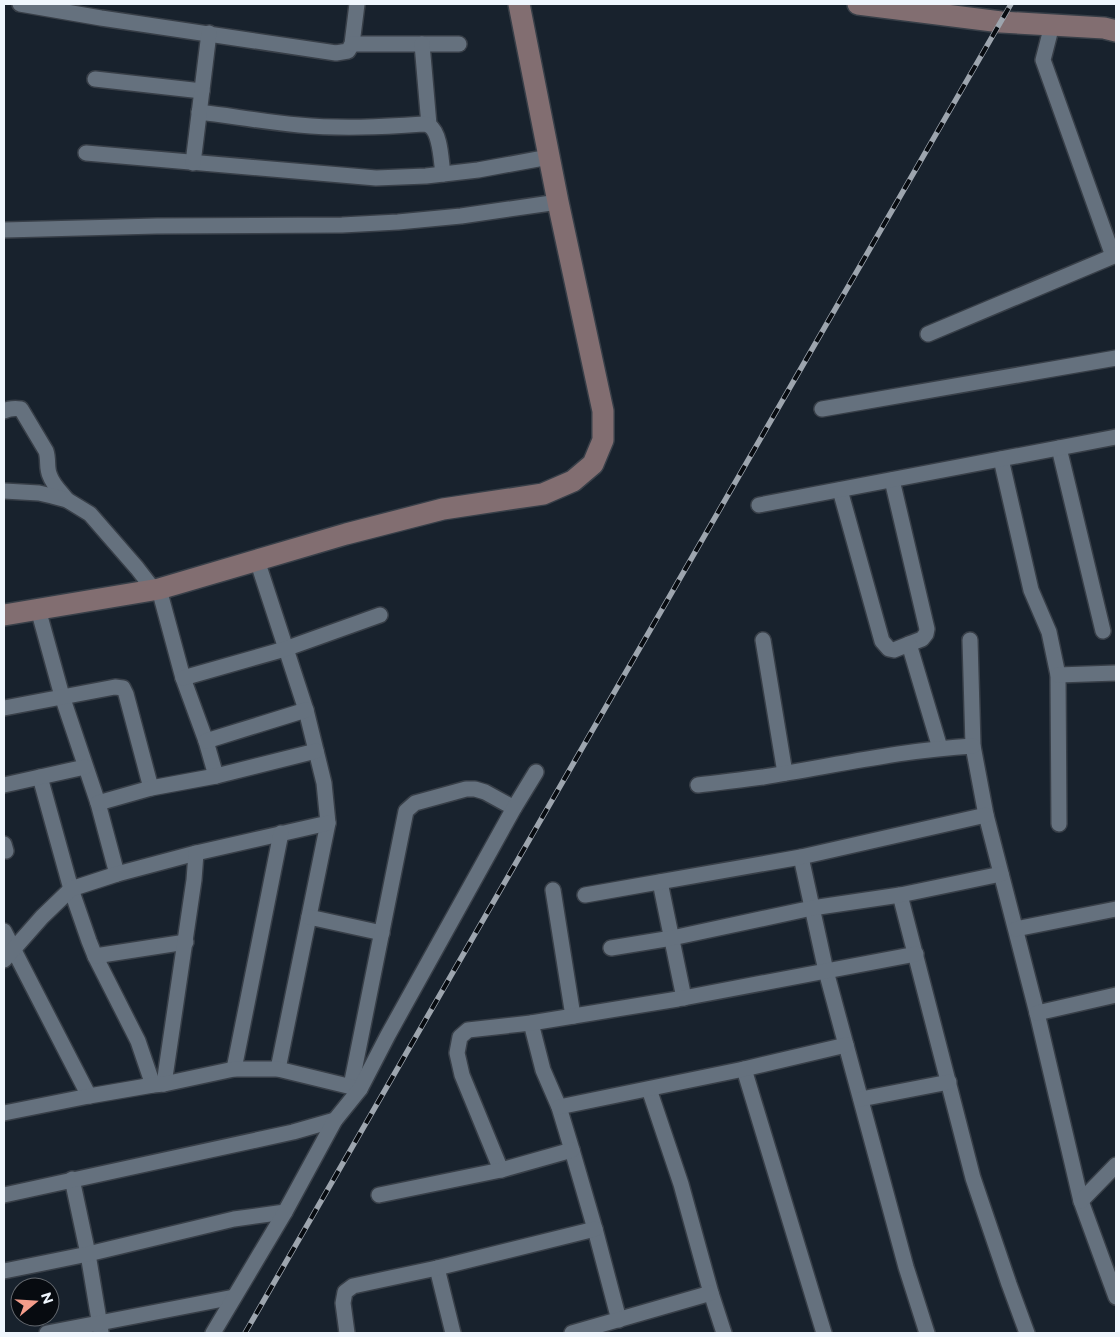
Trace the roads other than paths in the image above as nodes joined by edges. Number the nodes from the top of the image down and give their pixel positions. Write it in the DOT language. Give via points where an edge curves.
graph roads {
  1 [pos="20,4"];
  2 [pos="357,4"];
  3 [pos="519,4"];
  4 [pos="858,4"];
  5 [pos="949,10"];
  6 [pos="1052,25"];
  7 [pos="1116,30"];
  8 [pos="209,33"];
  9 [pos="352,44"];
  10 [pos="422,44"];
  11 [pos="459,44"];
  12 [pos="95,78"];
  13 [pos="202,90"];
  14 [pos="199,112"];
  15 [pos="429,125"];
  16 [pos="86,153"];
  17 [pos="549,157"];
  18 [pos="193,163"];
  19 [pos="443,174"];
  20 [pos="558,202"];
  21 [pos="4,230"];
  22 [pos="1115,256"];
  23 [pos="928,334"];
  24 [pos="1116,358"];
  25 [pos="822,409"];
  26 [pos="4,411"];
  27 [pos="1116,437"];
  28 [pos="1059,448"];
  29 [pos="1000,459"];
  30 [pos="892,480"];
  31 [pos="840,490"];
  32 [pos="4,491"];
  33 [pos="68,500"];
  34 [pos="759,505"];
  35 [pos="257,560"];
  36 [pos="156,590"];
  37 [pos="38,610"];
  38 [pos="4,615"];
  39 [pos="380,615"];
  40 [pos="1103,631"];
  41 [pos="763,640"];
  42 [pos="970,640"];
  43 [pos="909,644"];
  44 [pos="285,649"];
  45 [pos="1116,673"];
  46 [pos="1058,675"];
  47 [pos="183,678"];
  48 [pos="62,696"];
  49 [pos="4,708"];
  50 [pos="306,710"];
  51 [pos="206,741"];
  52 [pos="973,746"];
  53 [pos="940,748"];
  54 [pos="316,751"];
  55 [pos="85,766"];
  56 [pos="536,772"];
  57 [pos="785,773"];
  58 [pos="216,776"];
  59 [pos="40,777"];
  60 [pos="4,785"];
  61 [pos="698,785"];
  62 [pos="151,788"];
  63 [pos="98,803"];
  64 [pos="514,808"];
  65 [pos="986,815"];
  66 [pos="328,823"];
  67 [pos="1059,824"];
  68 [pos="281,833"];
  69 [pos="196,853"];
  70 [pos="801,857"];
  71 [pos="117,874"];
  72 [pos="1001,874"];
  73 [pos="660,882"];
  74 [pos="71,889"];
  75 [pos="553,890"];
  76 [pos="585,895"];
  77 [pos="900,895"];
  78 [pos="812,908"];
  79 [pos="1116,909"];
  80 [pos="309,917"];
  81 [pos="1016,929"];
  82 [pos="4,931"];
  83 [pos="382,933"];
  84 [pos="672,938"];
  85 [pos="186,942"];
  86 [pos="611,948"];
  87 [pos="916,954"];
  88 [pos="8,955"];
  89 [pos="95,956"];
  90 [pos="826,972"];
  91 [pos="1116,995"];
  92 [pos="684,998"];
  93 [pos="1037,1013"];
  94 [pos="573,1016"];
  95 [pos="531,1023"];
  96 [pos="846,1045"];
  97 [pos="234,1069"];
  98 [pos="278,1069"];
  99 [pos="744,1069"];
  100 [pos="949,1082"];
  101 [pos="159,1084"];
  102 [pos="356,1088"];
  103 [pos="650,1089"];
  104 [pos="89,1096"];
  105 [pos="861,1099"];
  106 [pos="559,1107"];
  107 [pos="4,1112"];
  108 [pos="335,1120"];
  109 [pos="572,1150"];
  110 [pos="1116,1165"];
  111 [pos="500,1170"];
  112 [pos="72,1179"];
  113 [pos="4,1195"];
  114 [pos="380,1195"];
  115 [pos="1081,1201"];
  116 [pos="285,1212"];
  117 [pos="595,1228"];
  118 [pos="88,1254"];
  119 [pos="437,1268"];
  120 [pos="4,1270"];
  121 [pos="711,1293"];
  122 [pos="234,1297"];
  123 [pos="1116,1297"];
  124 [pos="619,1320"];
  125 [pos="101,1328"];
  126 [pos="47,1333"];
  127 [pos="213,1333"];
  128 [pos="347,1333"];
  129 [pos="453,1333"];
  130 [pos="572,1333"];
  131 [pos="724,1333"];
  132 [pos="824,1333"];
  133 [pos="927,1333"];
  134 [pos="1027,1333"];
  1 -- 8 [label="street"];
  2 -- 9 [label="street"];
  3 -- 17 [label="main road"];
  4 -- 5 [label="main road"];
  5 -- 6 [label="main road" via="1001,22"];
  6 -- 7 [label="main road"];
  6 -- 22 [label="street" via="1043,60"];
  8 -- 9 [label="street" via="336,53 348,51"];
  8 -- 13 [label="street"];
  9 -- 10 [label="street"];
  10 -- 11 [label="street"];
  10 -- 15 [label="street"];
  12 -- 13 [label="street"];
  13 -- 14 [label="street"];
  14 -- 15 [label="street" via="315,127"];
  14 -- 18 [label="street"];
  15 -- 19 [label="street" via="438,137"];
  16 -- 18 [label="street"];
  17 -- 19 [label="street"];
  17 -- 20 [label="main road"];
  18 -- 19 [label="street" via="376,178"];
  20 -- 21 [label="street" via="452,217 342,225"];
  20 -- 35 [label="main road" via="603,411 603,440 593,464 573,481 543,494 443,508"];
  22 -- 23 [label="street"];
  24 -- 25 [label="street"];
  26 -- 33 [label="street" via="8,408 21,409 46,451 50,478"];
  27 -- 28 [label="street"];
  28 -- 29 [label="street"];
  28 -- 40 [label="street"];
  29 -- 30 [label="street"];
  29 -- 46 [label="street" via="1031,590 1049,632"];
  30 -- 31 [label="street"];
  30 -- 43 [label="street" via="927,630 922,639"];
  31 -- 34 [label="street"];
  31 -- 43 [label="street" via="882,641 889,650"];
  32 -- 33 [label="street" via="39,493"];
  33 -- 36 [label="street" via="90,514"];
  35 -- 36 [label="main road"];
  35 -- 44 [label="street"];
  36 -- 37 [label="main road"];
  36 -- 47 [label="street"];
  37 -- 38 [label="main road"];
  37 -- 48 [label="street"];
  39 -- 44 [label="street"];
  41 -- 57 [label="street"];
  42 -- 52 [label="street"];
  43 -- 53 [label="street"];
  44 -- 47 [label="street"];
  44 -- 50 [label="street"];
  45 -- 46 [label="street"];
  46 -- 67 [label="street"];
  47 -- 51 [label="street"];
  48 -- 49 [label="street"];
  48 -- 55 [label="street"];
  48 -- 62 [label="street" via="114,686 123,688"];
  50 -- 51 [label="street"];
  50 -- 54 [label="street"];
  51 -- 58 [label="street"];
  52 -- 53 [label="street"];
  52 -- 65 [label="street"];
  53 -- 57 [label="street"];
  54 -- 58 [label="street"];
  54 -- 66 [label="street" via="324,783"];
  55 -- 59 [label="street"];
  55 -- 63 [label="street"];
  56 -- 64 [label="street"];
  57 -- 61 [label="street"];
  58 -- 62 [label="street"];
  59 -- 60 [label="street"];
  59 -- 74 [label="street"];
  62 -- 63 [label="street"];
  63 -- 71 [label="street"];
  64 -- 83 [label="street" via="475,788 415,803 406,811"];
  64 -- 102 [label="street"];
  65 -- 70 [label="street"];
  65 -- 72 [label="street"];
  66 -- 68 [label="street"];
  66 -- 80 [label="street"];
  68 -- 69 [label="street"];
  68 -- 97 [label="street"];
  69 -- 71 [label="street"];
  69 -- 85 [label="street"];
  70 -- 73 [label="street"];
  70 -- 78 [label="street"];
  71 -- 74 [label="street"];
  72 -- 77 [label="street"];
  72 -- 81 [label="street"];
  73 -- 76 [label="street"];
  73 -- 84 [label="street"];
  74 -- 88 [label="street"];
  74 -- 89 [label="street"];
  75 -- 94 [label="street"];
  77 -- 78 [label="street"];
  77 -- 87 [label="street"];
  78 -- 84 [label="street"];
  78 -- 90 [label="street"];
  79 -- 81 [label="street"];
  80 -- 83 [label="street"];
  80 -- 98 [label="street"];
  81 -- 93 [label="street"];
  82 -- 88 [label="street"];
  83 -- 102 [label="street"];
  84 -- 86 [label="street"];
  84 -- 92 [label="street"];
  85 -- 89 [label="street"];
  85 -- 101 [label="street"];
  87 -- 90 [label="street"];
  87 -- 100 [label="street"];
  88 -- 104 [label="street"];
  89 -- 101 [label="street"];
  90 -- 92 [label="street"];
  90 -- 96 [label="street"];
  91 -- 93 [label="street"];
  92 -- 94 [label="street"];
  93 -- 115 [label="street"];
  94 -- 95 [label="street"];
  95 -- 106 [label="street" via="543,1070"];
  95 -- 111 [label="street" via="468,1030 460,1037 457,1053 462,1075"];
  96 -- 99 [label="street"];
  96 -- 105 [label="street"];
  97 -- 98 [label="street"];
  97 -- 101 [label="street"];
  98 -- 102 [label="street"];
  99 -- 103 [label="street"];
  99 -- 132 [label="street"];
  100 -- 105 [label="street"];
  100 -- 134 [label="street" via="973,1178"];
  101 -- 104 [label="street"];
  102 -- 108 [label="street"];
  103 -- 106 [label="street"];
  103 -- 121 [label="street"];
  104 -- 107 [label="street"];
  105 -- 133 [label="street"];
  106 -- 109 [label="street"];
  108 -- 112 [label="street" via="294,1132"];
  108 -- 116 [label="street"];
  109 -- 111 [label="street"];
  109 -- 117 [label="street"];
  110 -- 115 [label="street"];
  111 -- 114 [label="street"];
  112 -- 113 [label="street"];
  112 -- 118 [label="street"];
  115 -- 123 [label="street"];
  116 -- 118 [label="street" via="234,1219"];
  116 -- 122 [label="street"];
  117 -- 119 [label="street"];
  117 -- 124 [label="street"];
  118 -- 120 [label="street"];
  118 -- 125 [label="street"];
  119 -- 128 [label="street" via="353,1286 345,1292 343,1303"];
  119 -- 129 [label="street"];
  121 -- 124 [label="street"];
  121 -- 131 [label="street"];
  122 -- 125 [label="street"];
  122 -- 127 [label="street"];
  124 -- 130 [label="street"];
  125 -- 126 [label="street"];
}
